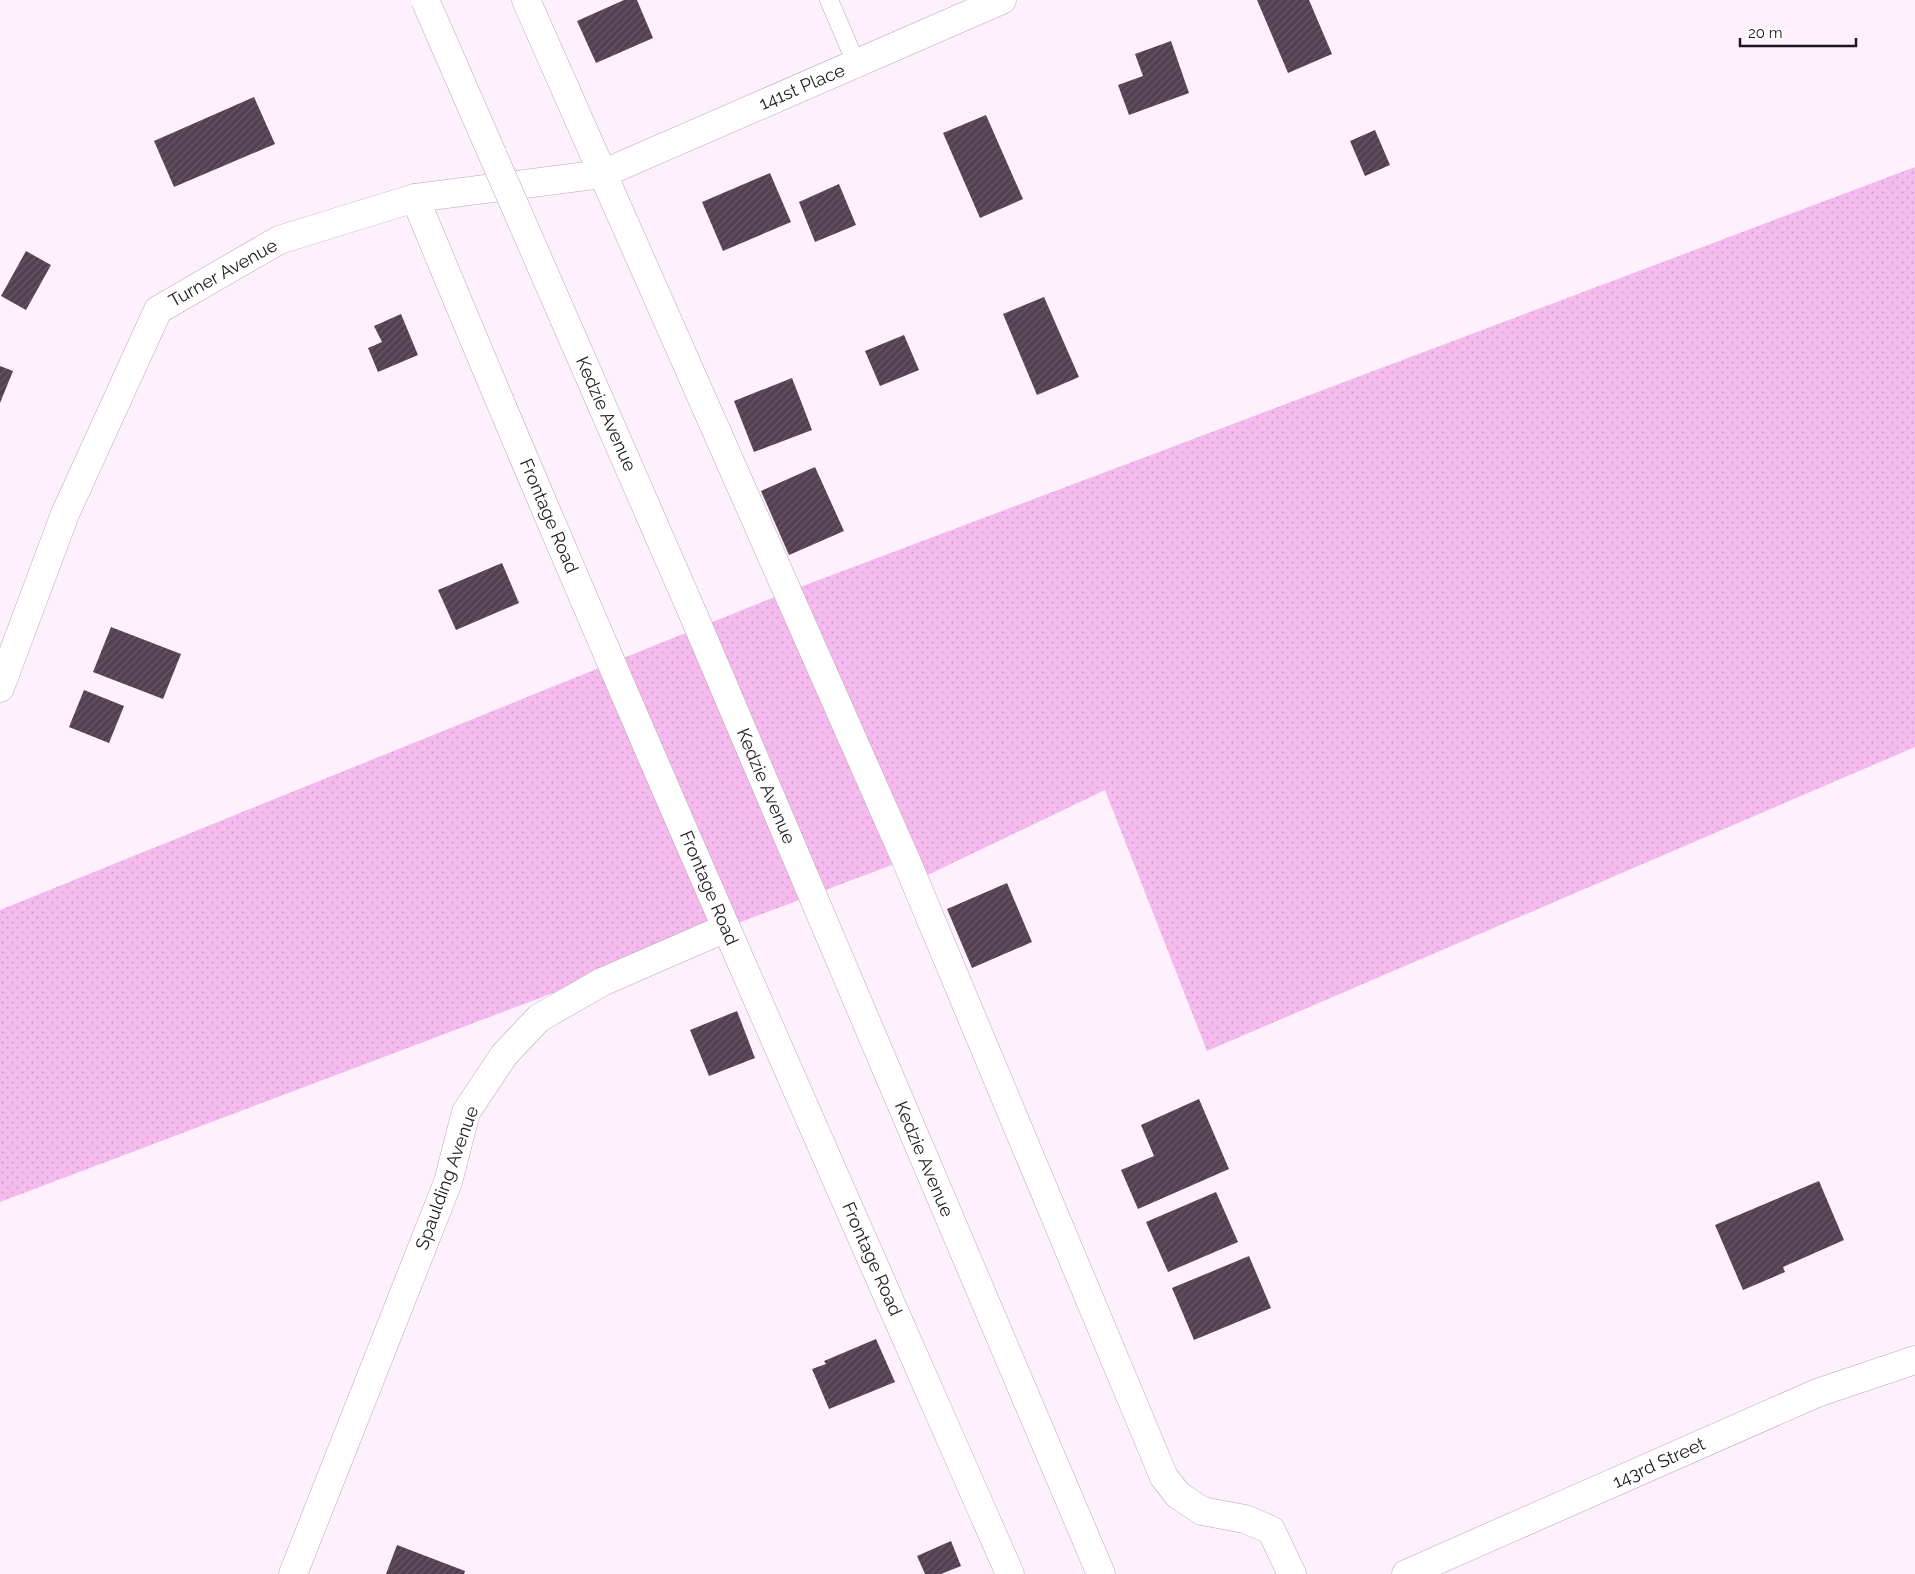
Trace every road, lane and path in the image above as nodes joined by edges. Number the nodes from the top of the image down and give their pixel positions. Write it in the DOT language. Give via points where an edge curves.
graph roads {
  1 [pos="425,0"];
  2 [pos="526,0"];
  3 [pos="828,0"];
  4 [pos="1002,0"];
  5 [pos="856,63"];
  6 [pos="602,174"];
  7 [pos="415,198"];
  8 [pos="0,688"];
  9 [pos="726,928"];
  10 [pos="1915,1360"];
  11 [pos="293,1574"];
  12 [pos="1010,1574"];
  13 [pos="1101,1574"];
  14 [pos="1292,1574"];
  15 [pos="1406,1574"];
  1 -- 13 [label="street, Kedzie Avenue, bridge" via="693,614"];
  2 -- 6 [label="street"];
  3 -- 5 [label="lane"];
  4 -- 5 [label="street, 141st Place"];
  5 -- 6 [label="street, 141st Place"];
  6 -- 7 [label="street, Turner Avenue"];
  6 -- 14 [label="street" via="906,860 1164,1477 1178,1496 1202,1511 1245,1519 1271,1530"];
  7 -- 8 [label="street, Turner Avenue" via="279,240 158,310 64,514"];
  7 -- 9 [label="street, Frontage Road"];
  9 -- 11 [label="street, Spaulding Avenue" via="602,982 539,1018 504,1055 466,1112 448,1182"];
  9 -- 12 [label="street, Frontage Road"];
  10 -- 15 [label="street, 143rd Street" via="1817,1393"];
}
